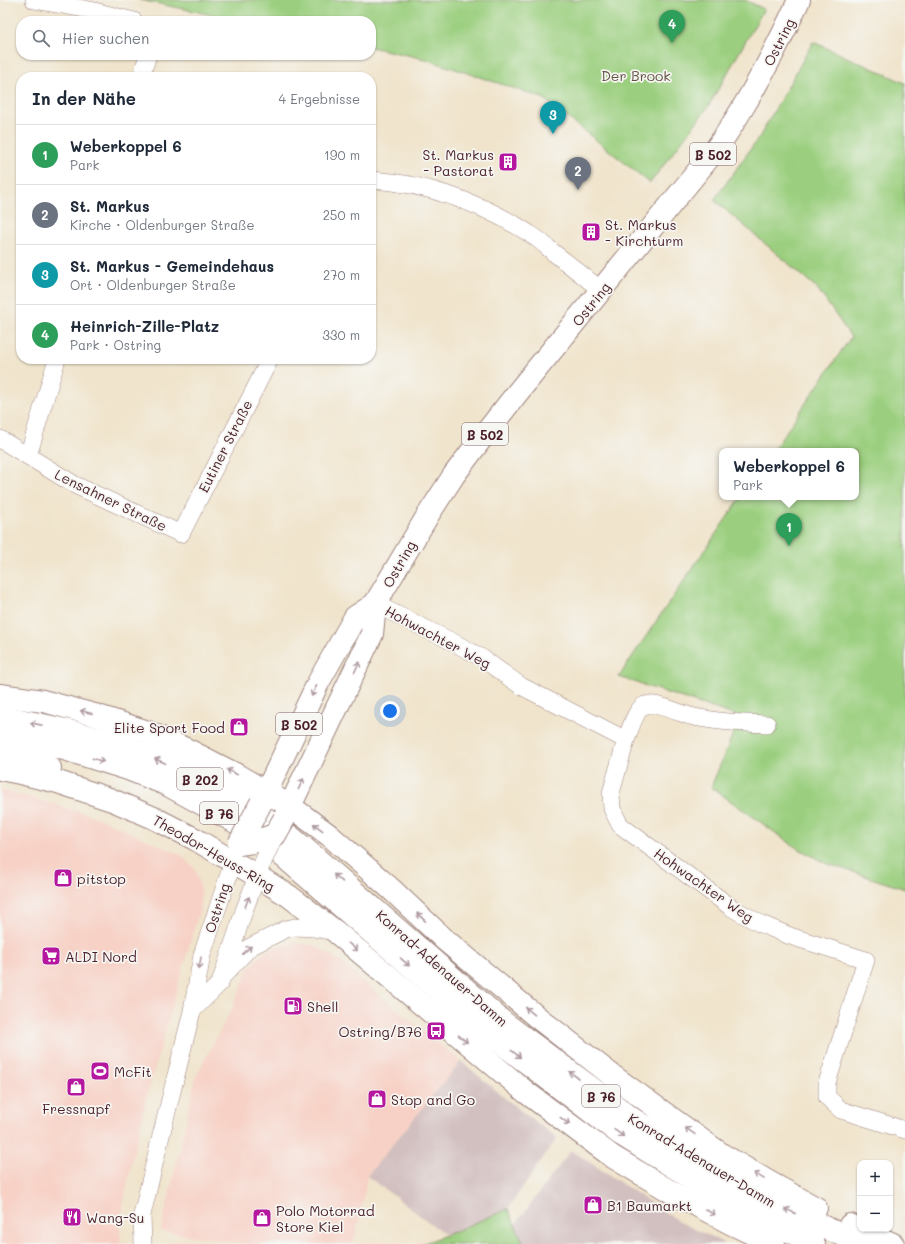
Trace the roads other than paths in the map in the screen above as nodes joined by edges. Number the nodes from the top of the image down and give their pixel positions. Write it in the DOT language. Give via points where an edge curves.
graph roads {
  1 [pos="34,0"];
  2 [pos="799,0"];
  3 [pos="114,16"];
  4 [pos="147,60"];
  5 [pos="143,72"];
  6 [pos="376,180"];
  7 [pos="602,291"];
  8 [pos="56,364"];
  9 [pos="267,364"];
  10 [pos="0,439"];
  11 [pos="28,456"];
  12 [pos="181,534"];
  13 [pos="375,604"];
  14 [pos="0,695"];
  15 [pos="0,716"];
  16 [pos="767,724"];
  17 [pos="0,736"];
  18 [pos="626,740"];
  19 [pos="0,757"];
  20 [pos="0,769"];
  21 [pos="70,786"];
  22 [pos="128,792"];
  23 [pos="263,797"];
  24 [pos="283,820"];
  25 [pos="236,853"];
  26 [pos="260,869"];
  27 [pos="361,910"];
  28 [pos="336,932"];
  29 [pos="221,979"];
  30 [pos="192,1012"];
  31 [pos="905,1130"];
  32 [pos="143,1244"];
  33 [pos="774,1244"];
  34 [pos="814,1244"];
  35 [pos="864,1244"];
  36 [pos="893,1244"];
  1 -- 3 [label="street"];
  2 -- 7 [label="main road, Ostring / B 502" via="742,111 724,138"];
  4 -- 5 [label="street"];
  6 -- 7 [label="street" via="423,188 483,208 531,234"];
  7 -- 13 [label="main road, Ostring / B 502" via="504,409 459,469 428,515"];
  8 -- 11 [label="street"];
  9 -- 12 [label="street, Eutiner Straße"];
  10 -- 11 [label="street, Lensahner Straße"];
  11 -- 12 [label="street, Lensahner Straße" via="75,485"];
  13 -- 18 [label="street, Hohwachter Weg" via="455,643 482,658 521,686"];
  13 -- 23 [label="main road, Ostring / B 502, one-way" via="355,617 318,683"];
  24 -- 13 [label="main road, Ostring / B 502, one-way" via="372,634"];
  23 -- 14 [label="main road, one-way" via="237,775 148,732 95,714 51,703"];
  27 -- 15 [label="main road, B 202, one-way" via="286,833 247,806 192,774 104,740 61,728"];
  16 -- 18 [label="street, Hohwachter Weg" via="722,722 655,705 645,705 638,711"];
  17 -- 27 [label="main road, B 76, one-way" via="61,748 166,784 239,824"];
  18 -- 31 [label="street, Hohwachter Weg" via="611,793 612,809 620,825 732,908 759,923 790,936 866,960 827,1083 827,1097 841,1110"];
  19 -- 22 [label="main road, Theodor-Heuss-Ring" via="50,768"];
  20 -- 21 [label="main road, Theodor-Heuss-Ring"];
  21 -- 22 [label="main road"];
  21 -- 25 [label="main road, Theodor-Heuss-Ring" via="112,800 195,838"];
  22 -- 25 [label="main road, Theodor-Heuss-Ring" via="218,837"];
  23 -- 24 [label="main road, B 76"];
  23 -- 25 [label="main road, Ostring / B 502, bridge"];
  24 -- 25 [label="main road, bridge"];
  24 -- 26 [label="street, Ostring, bridge"];
  36 -- 24 [label="main road, B 76, one-way" via="841,1221 722,1154 614,1077 537,1017 450,944 329,835"];
  25 -- 26 [label="main road, Theodor-Heuss-Ring"];
  25 -- 30 [label="street, Ostring, one-way" via="202,955"];
  26 -- 28 [label="main road, Theodor-Heuss-Ring" via="289,896"];
  29 -- 26 [label="street, Ostring, one-way"];
  27 -- 34 [label="main road, Konrad-Adenauer-Damm / B 76, one-way" via="487,1032 620,1134 717,1194"];
  35 -- 27 [label="main road, Konrad-Adenauer-Damm / B 76, one-way" via="757,1196 633,1119 502,1021"];
  29 -- 28 [label="street, Ostring, one-way" via="250,947 286,929 313,928"];
  28 -- 33 [label="main road, one-way" via="528,1093 613,1157 675,1194"];
  29 -- 30 [label="street, Ostring"];
  30 -- 32 [label="street, Ostring" via="142,1215"];
}
